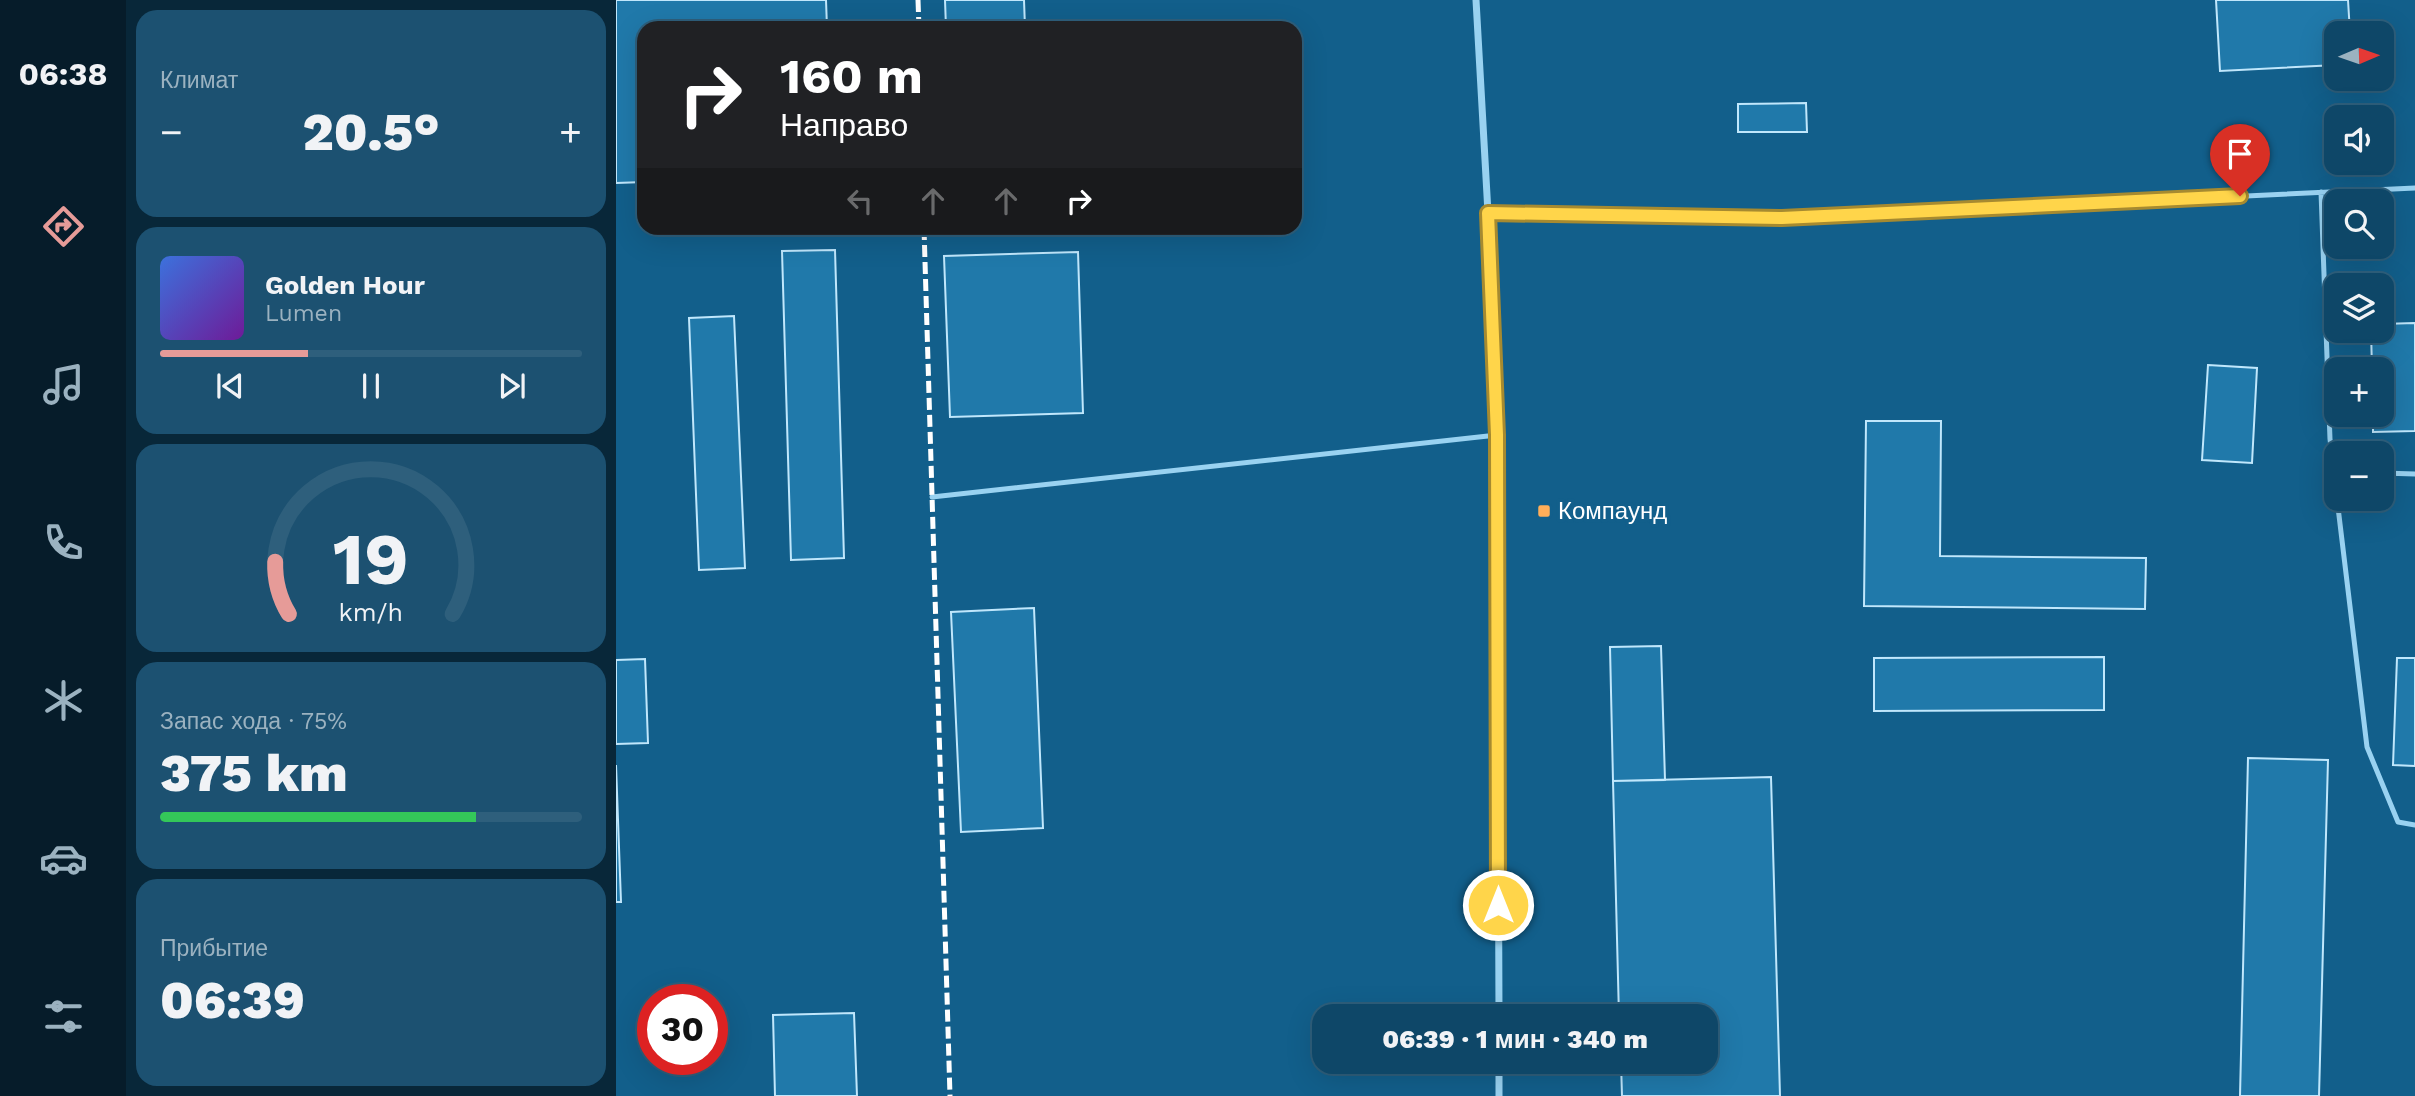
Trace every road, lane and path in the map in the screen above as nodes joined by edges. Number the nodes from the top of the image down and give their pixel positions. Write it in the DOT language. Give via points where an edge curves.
graph roads {
  1 [pos="1476,0"];
  2 [pos="2415,187"];
  3 [pos="2321,192"];
  4 [pos="1488,213"];
  5 [pos="1497,435"];
  6 [pos="2330,441"];
  7 [pos="2394,473"];
  8 [pos="2415,474"];
  9 [pos="932,497"];
  10 [pos="2338,511"];
  11 [pos="2415,825"];
  12 [pos="1499,1004"];
  13 [pos="1499,1074"];
  14 [pos="1499,1096"];
  1 -- 4 [label="street"];
  2 -- 3 [label="lane"];
  3 -- 4 [label="lane" via="1782,218"];
  3 -- 6 [label="lane"];
  4 -- 5 [label="street"];
  5 -- 9 [label="lane"];
  5 -- 12 [label="street"];
  7 -- 8 [label="lane"];
  10 -- 11 [label="lane" via="2367,747 2398,822"];
  13 -- 14 [label="street"];
}
